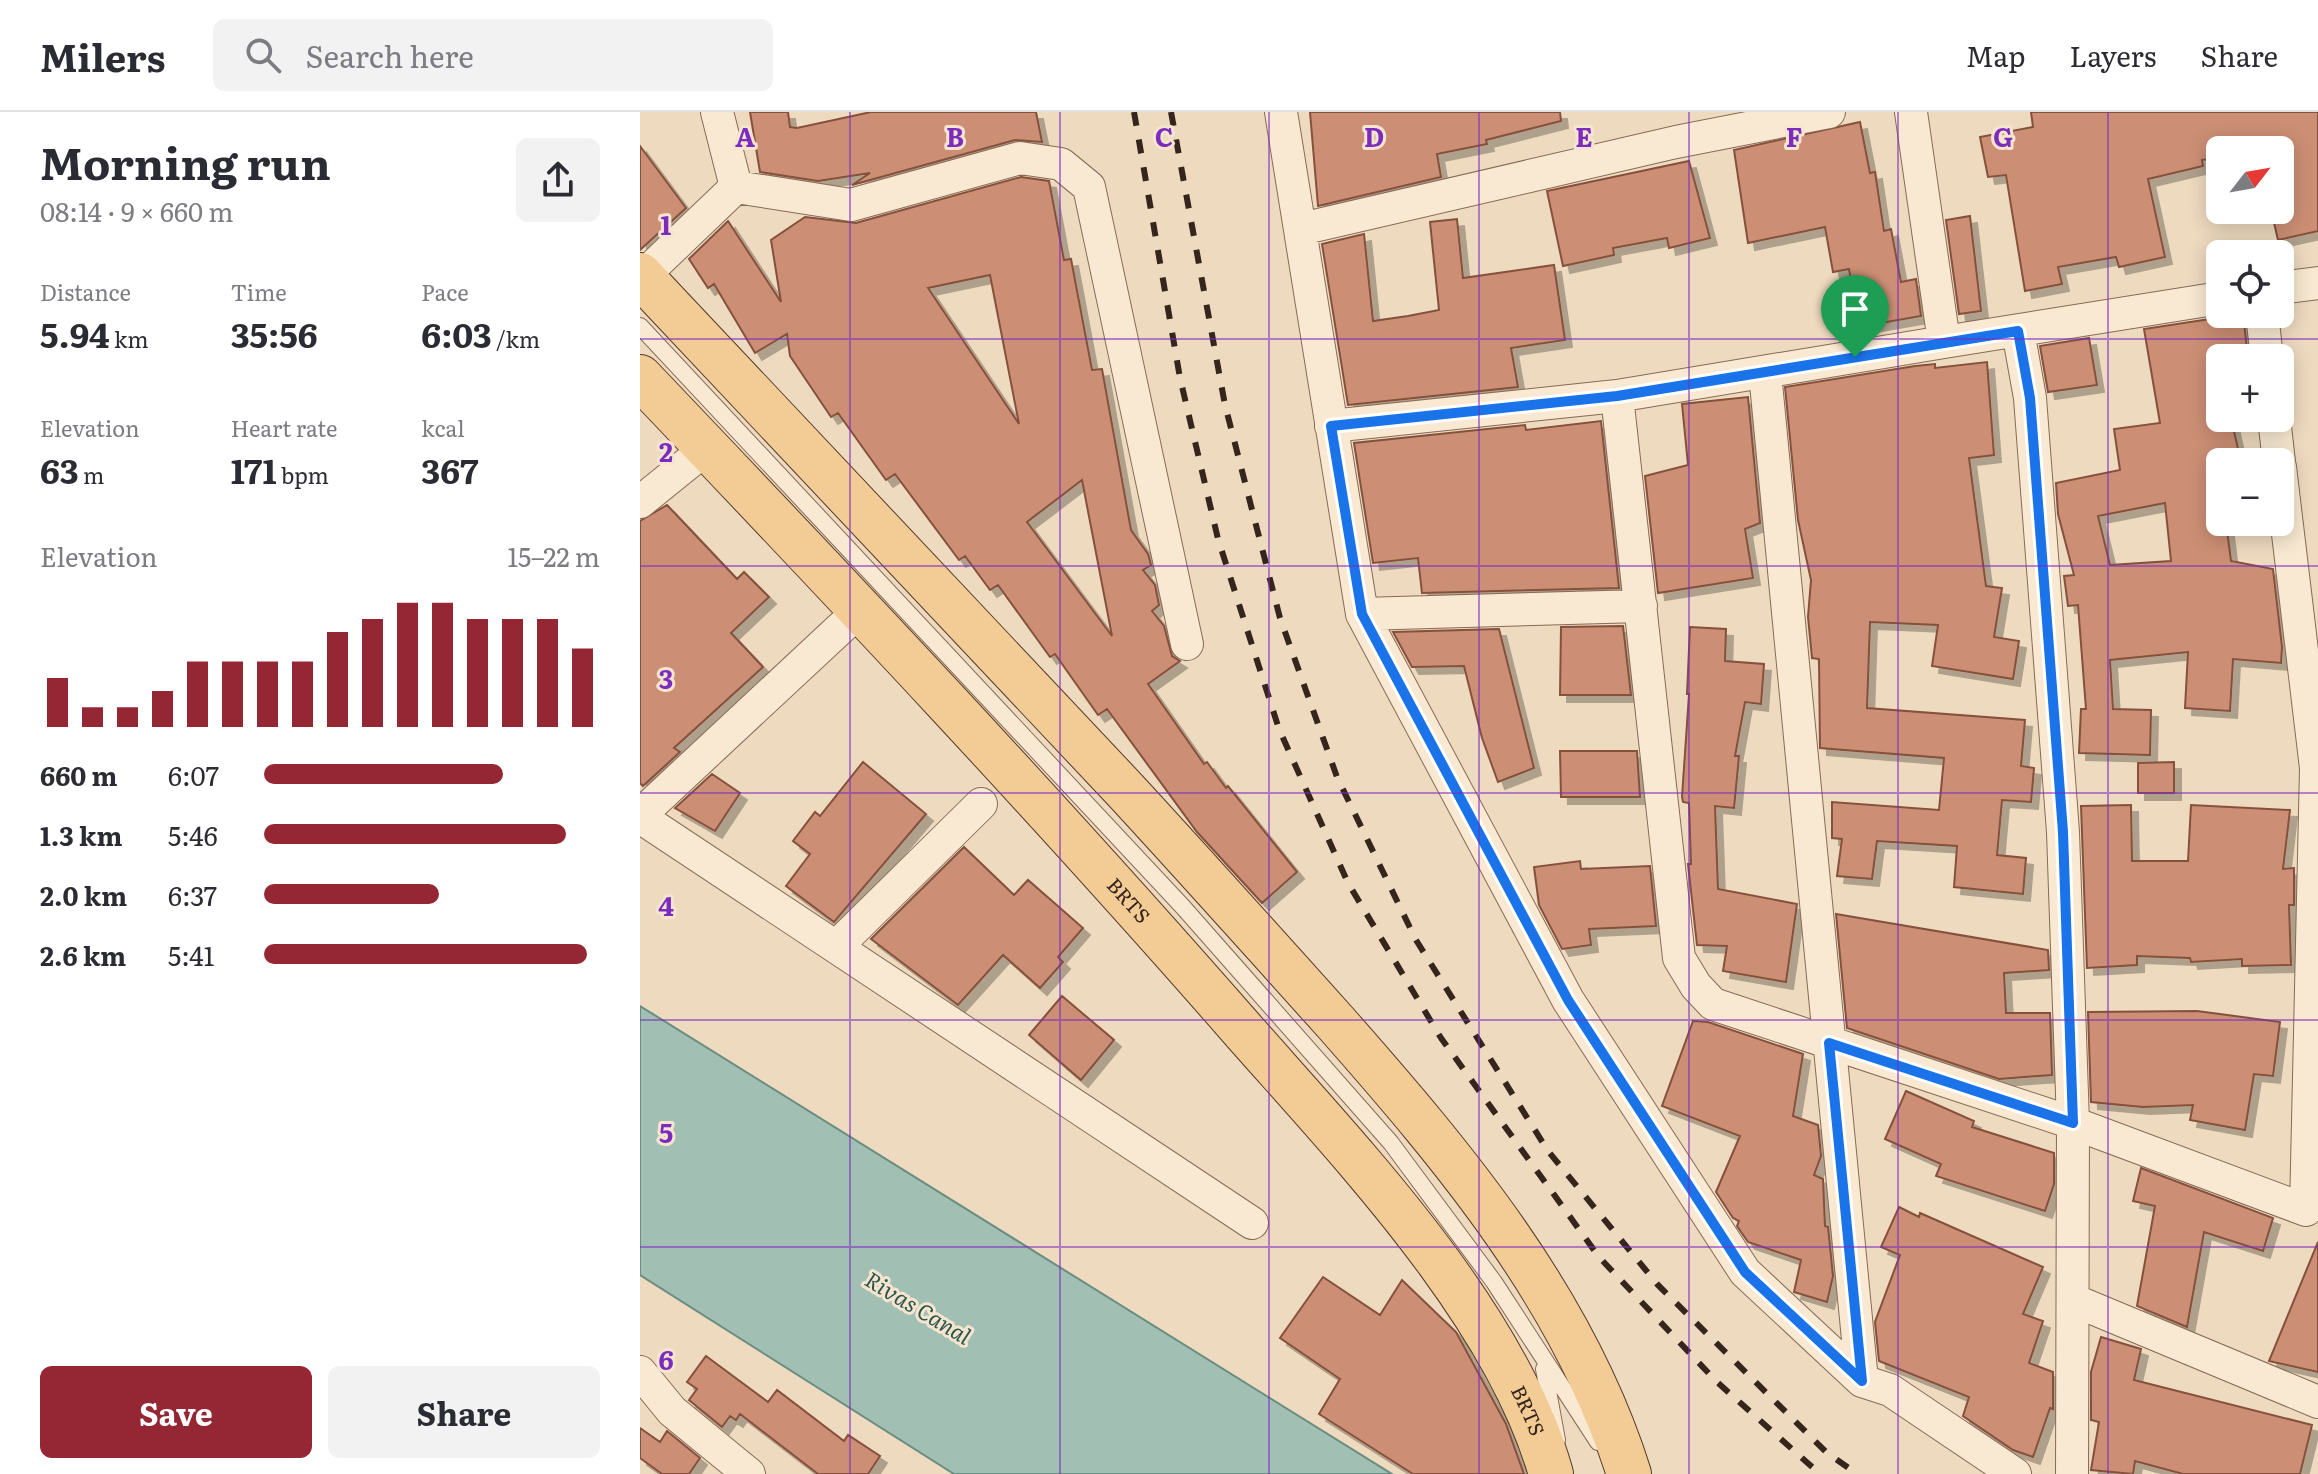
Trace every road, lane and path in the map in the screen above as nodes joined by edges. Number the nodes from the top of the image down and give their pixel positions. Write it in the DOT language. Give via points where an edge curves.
graph roads {
  1 [pos="717,112"];
  2 [pos="1281,112"];
  3 [pos="1829,112"];
  4 [pos="1911,112"];
  5 [pos="1672,127"];
  6 [pos="736,187"];
  7 [pos="1301,229"];
  8 [pos="641,276"];
  9 [pos="2318,283"];
  10 [pos="2294,286"];
  11 [pos="2206,300"];
  12 [pos="640,326"];
  13 [pos="2018,331"];
  14 [pos="1944,342"];
  15 [pos="1765,373"];
  16 [pos="640,377"];
  17 [pos="1617,396"];
  18 [pos="1331,426"];
  19 [pos="707,448"];
  20 [pos="640,502"];
  21 [pos="2289,536"];
  22 [pos="1641,606"];
  23 [pos="860,610"];
  24 [pos="1362,614"];
  25 [pos="1187,644"];
  26 [pos="981,804"];
  27 [pos="640,816"];
  28 [pos="837,946"];
  29 [pos="1829,1043"];
  30 [pos="1348,1065"];
  31 [pos="2073,1123"];
  32 [pos="2312,1211"];
  33 [pos="1252,1223"];
  34 [pos="2073,1300"];
  35 [pos="1541,1355"];
  36 [pos="640,1372"];
  37 [pos="1862,1381"];
  38 [pos="2318,1402"];
  39 [pos="749,1474"];
  40 [pos="1551,1474"];
  41 [pos="1559,1474"];
  42 [pos="1615,1474"];
  43 [pos="1629,1474"];
  44 [pos="2015,1474"];
  45 [pos="2072,1474"];
  1 -- 6 [label="street"];
  2 -- 7 [label="street"];
  3 -- 5 [label="street"];
  4 -- 14 [label="street"];
  5 -- 7 [label="street"];
  6 -- 8 [label="street"];
  6 -- 25 [label="street" via="851,205 1020,158 1061,164 1089,187"];
  7 -- 18 [label="street"];
  8 -- 30 [label="main road" via="1210,881"];
  9 -- 10 [label="street"];
  11 -- 13 [label="street"];
  12 -- 30 [label="lane, BRTS" via="1163,884"];
  13 -- 14 [label="street"];
  13 -- 31 [label="street" via="2030,398 2063,832"];
  14 -- 15 [label="street"];
  15 -- 17 [label="street"];
  15 -- 29 [label="street"];
  16 -- 19 [label="main road, BRTS"];
  17 -- 18 [label="street"];
  17 -- 22 [label="street"];
  18 -- 24 [label="street"];
  19 -- 20 [label="street"];
  19 -- 23 [label="main road, BRTS"];
  21 -- 32 [label="street" via="2316,768"];
  22 -- 24 [label="street"];
  22 -- 29 [label="street" via="1679,958 1713,1004"];
  23 -- 27 [label="street"];
  23 -- 40 [label="main road, BRTS" via="1157,932 1371,1177 1510,1374"];
  24 -- 37 [label="street" via="1568,1000 1745,1272"];
  26 -- 28 [label="street"];
  27 -- 28 [label="street"];
  28 -- 33 [label="street"];
  29 -- 31 [label="street"];
  29 -- 37 [label="street"];
  30 -- 35 [label="lane, BRTS"];
  30 -- 43 [label="main road" via="1474,1189 1573,1337 1599,1390"];
  31 -- 32 [label="street"];
  31 -- 34 [label="street"];
  34 -- 38 [label="street"];
  34 -- 45 [label="street"];
  35 -- 41 [label="lane, BRTS"];
  35 -- 42 [label="lane, BRTS"];
  36 -- 39 [label="street" via="672,1411"];
  37 -- 44 [label="street" via="1890,1390"];
}
